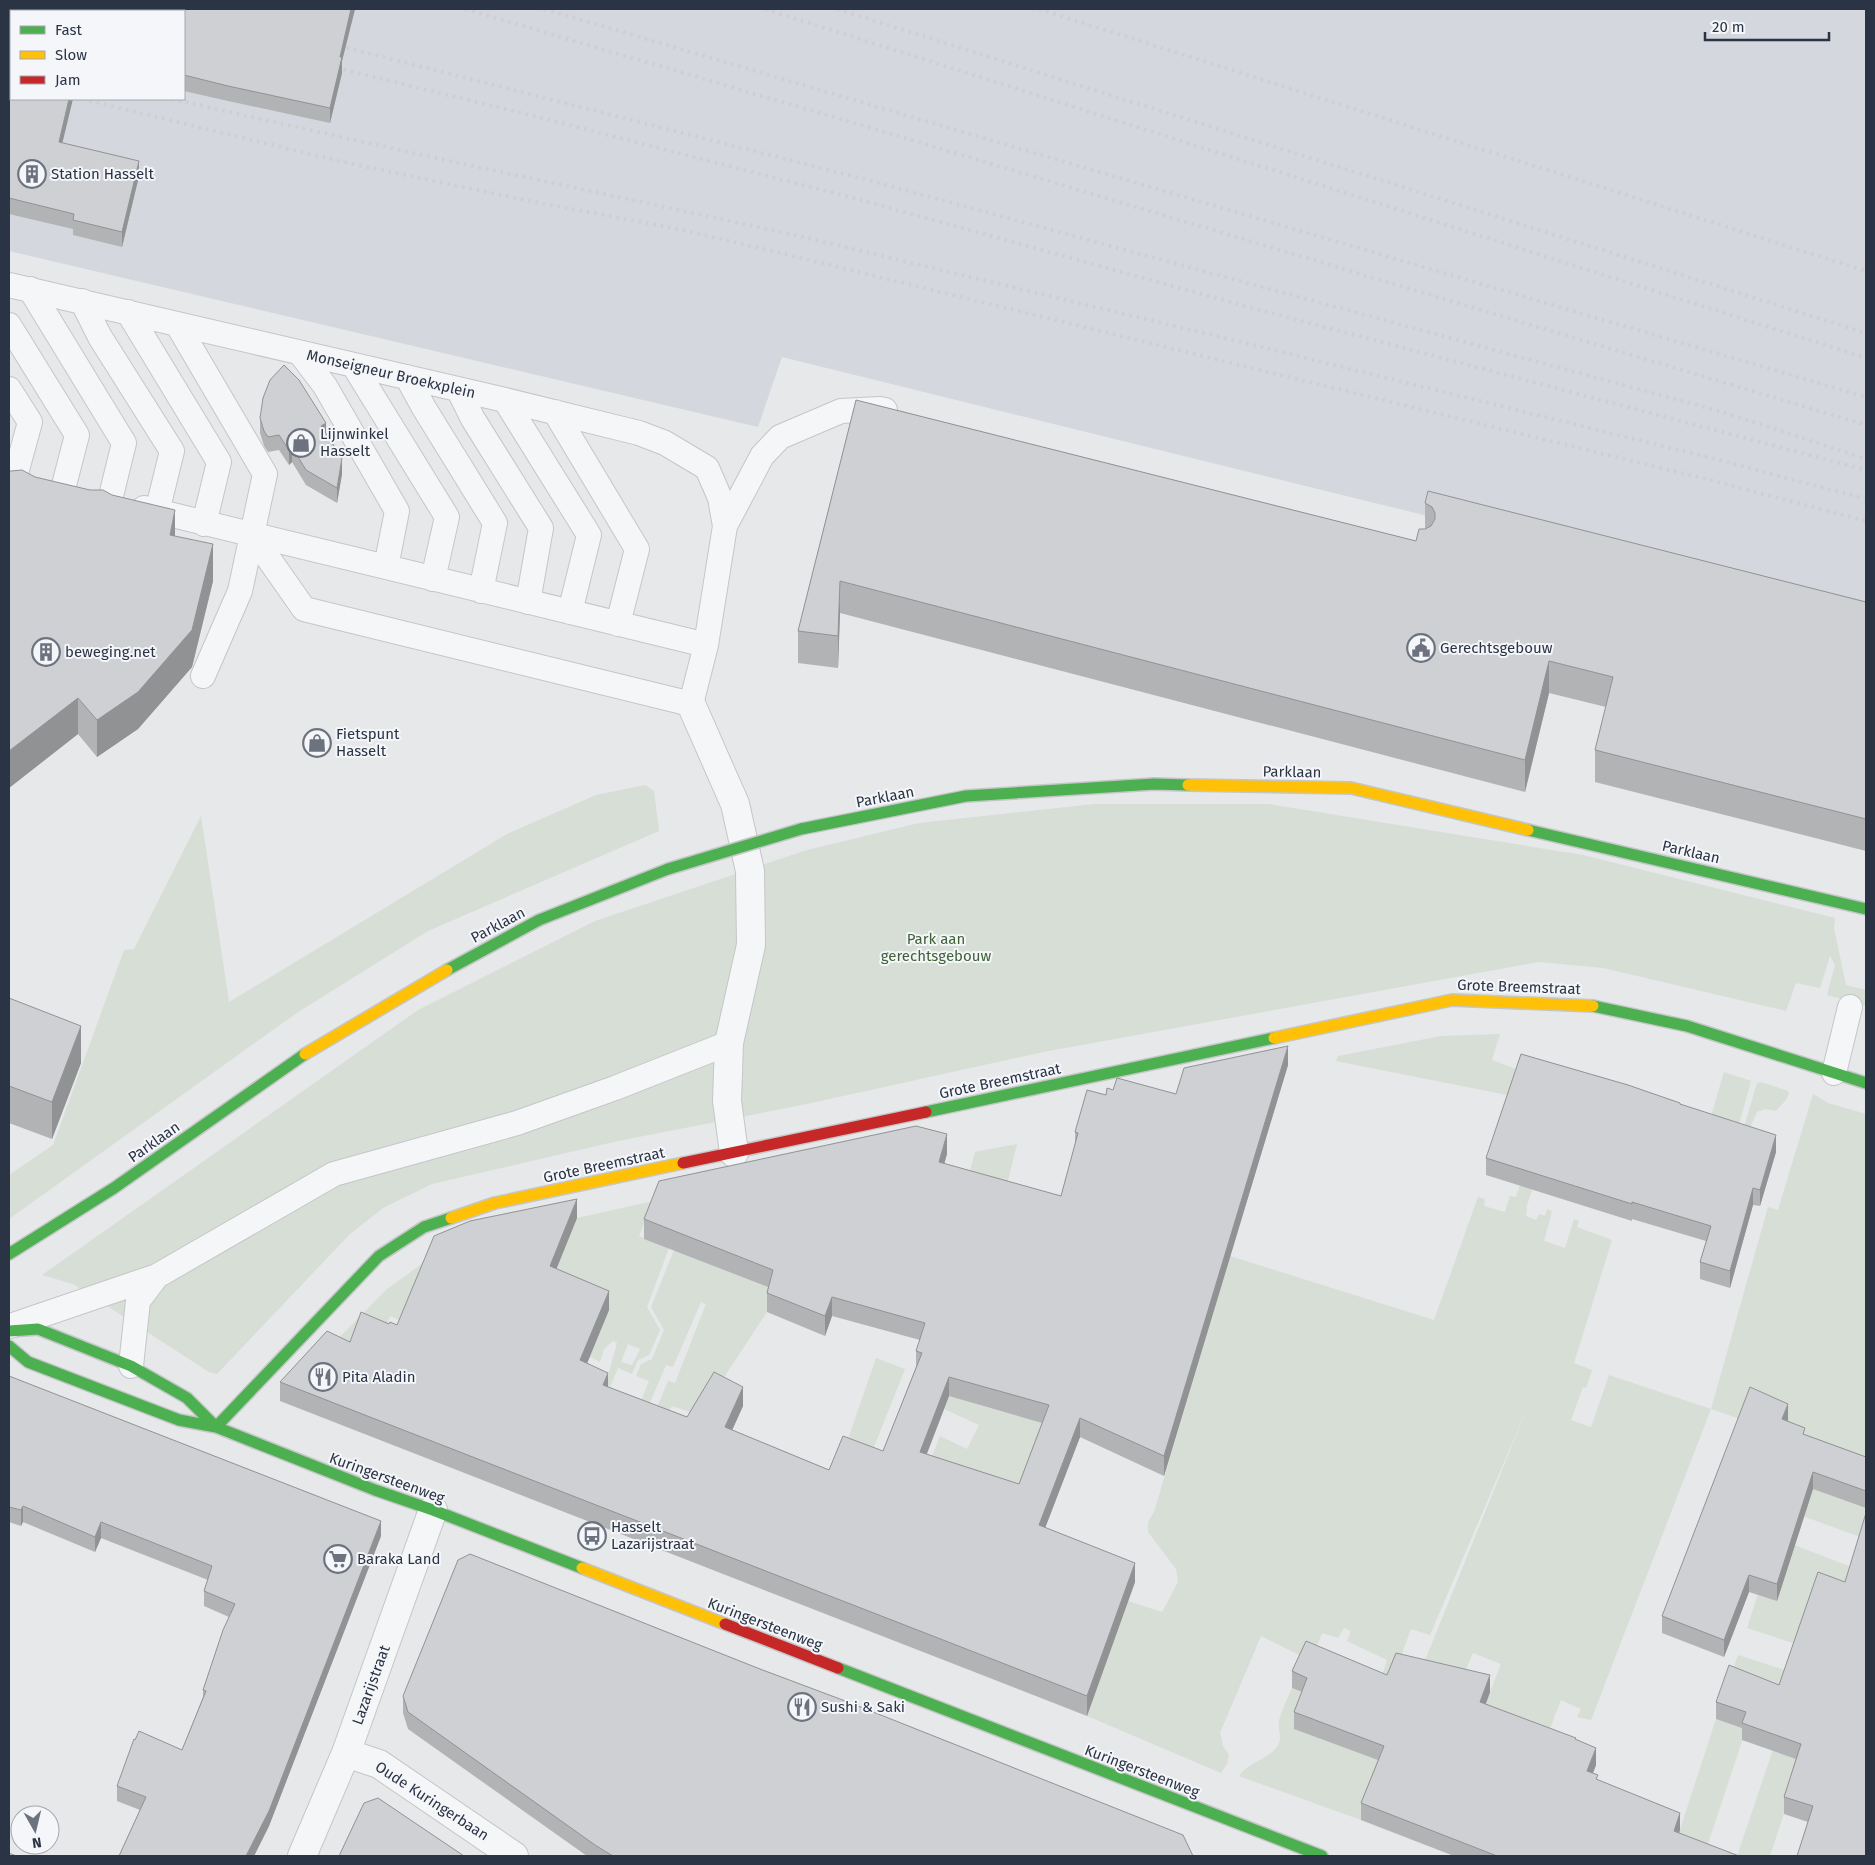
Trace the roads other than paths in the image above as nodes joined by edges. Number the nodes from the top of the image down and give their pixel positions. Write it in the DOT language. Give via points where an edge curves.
graph roads {
  1 [pos="20,287"];
  2 [pos="82,301"];
  3 [pos="128,312"];
  4 [pos="177,324"];
  5 [pos="9,325"];
  6 [pos="300,353"];
  7 [pos="354,366"];
  8 [pos="407,378"];
  9 [pos="9,389"];
  10 [pos="458,389"];
  11 [pos="505,400"];
  12 [pos="555,412"];
  13 [pos="909,416"];
  14 [pos="56,487"];
  15 [pos="157,512"];
  16 [pos="204,524"];
  17 [pos="725,526"];
  18 [pos="252,535"];
  19 [pos="386,567"];
  20 [pos="433,579"];
  21 [pos="481,591"];
  22 [pos="528,602"];
  23 [pos="570,612"];
  24 [pos="618,624"];
  25 [pos="706,645"];
  26 [pos="203,676"];
  27 [pos="691,704"];
  28 [pos="1866,909"];
  29 [pos="1850,1007"];
  30 [pos="729,1042"];
  31 [pos="1834,1073"];
  32 [pos="1866,1084"];
  33 [pos="734,1153"];
  34 [pos="9,1254"];
  35 [pos="157,1276"];
  36 [pos="9,1326"];
  37 [pos="9,1331"];
  38 [pos="9,1346"];
  39 [pos="131,1366"];
  40 [pos="216,1427"];
  41 [pos="433,1510"];
  42 [pos="346,1753"];
  43 [pos="1302,1850"];
  44 [pos="302,1856"];
  45 [pos="514,1856"];
  46 [pos="1314,1856"];
  47 [pos="1322,1856"];
  1 -- 2 [label="lane, Monseigneur Broekxplein"];
  1 -- 14 [label="lane" via="124,443"];
  2 -- 3 [label="lane, Monseigneur Broekxplein"];
  2 -- 15 [label="lane" via="100,337 172,451"];
  3 -- 4 [label="lane, Monseigneur Broekxplein"];
  3 -- 16 [label="lane" via="220,462"];
  4 -- 6 [label="lane, Monseigneur Broekxplein"];
  4 -- 18 [label="lane" via="265,474"];
  5 -- 14 [label="lane" via="77,435"];
  6 -- 7 [label="lane, Monseigneur Broekxplein"];
  6 -- 19 [label="lane" via="325,386 396,511"];
  7 -- 8 [label="lane, Monseigneur Broekxplein"];
  7 -- 20 [label="lane" via="447,517"];
  8 -- 10 [label="lane, Monseigneur Broekxplein"];
  8 -- 21 [label="lane" via="495,523"];
  9 -- 14 [label="lane" via="30,422"];
  10 -- 11 [label="lane, Monseigneur Broekxplein"];
  10 -- 22 [label="lane" via="473,419 541,528"];
  11 -- 12 [label="lane, Monseigneur Broekxplein"];
  11 -- 23 [label="lane" via="589,535"];
  12 -- 17 [label="lane, Monseigneur Broekxplein" via="665,443 707,468 720,498"];
  12 -- 24 [label="lane" via="637,549"];
  13 -- 17 [label="lane" via="880,409 841,411 780,437 762,456"];
  14 -- 15 [label="lane"];
  15 -- 16 [label="lane"];
  16 -- 18 [label="lane"];
  17 -- 25 [label="lane"];
  18 -- 19 [label="lane"];
  18 -- 26 [label="lane" via="240,591"];
  18 -- 27 [label="lane" via="304,609"];
  19 -- 20 [label="lane"];
  20 -- 21 [label="lane"];
  21 -- 22 [label="lane"];
  22 -- 23 [label="lane"];
  23 -- 24 [label="lane"];
  24 -- 25 [label="lane"];
  25 -- 27 [label="lane"];
  27 -- 30 [label="street" via="735,804 750,871 751,945"];
  28 -- 34 [label="street, Parklaan, bridge" via="1351,788 1154,784 966,796 801,829 668,869 539,920 433,977 292,1062 114,1188"];
  29 -- 31 [label="lane"];
  30 -- 33 [label="street" via="727,1101"];
  30 -- 35 [label="lane" via="517,1123 334,1174"];
  31 -- 32 [label="street, Grote Breemstraat"];
  31 -- 33 [label="street, Grote Breemstraat" via="1687,1026 1590,1004 1452,1000"];
  33 -- 40 [label="street, Grote Breemstraat" via="495,1203 424,1226 379,1256"];
  35 -- 36 [label="lane"];
  35 -- 39 [label="lane" via="138,1301"];
  37 -- 39 [label="street, Kuringersteenweg" via="38,1329"];
  38 -- 40 [label="street, Kuringersteenweg" via="28,1362 179,1420"];
  39 -- 40 [label="street, Kuringersteenweg" via="187,1398"];
  40 -- 41 [label="street, Kuringersteenweg"];
  41 -- 42 [label="street, Lazarijstraat"];
  41 -- 43 [label="street, Kuringersteenweg"];
  42 -- 44 [label="street, Lazarijstraat"];
  42 -- 45 [label="street, Oude Kuringerbaan" via="379,1764"];
  43 -- 46 [label="street, Kuringersteenweg"];
  43 -- 47 [label="street, Kuringersteenweg"];
}
